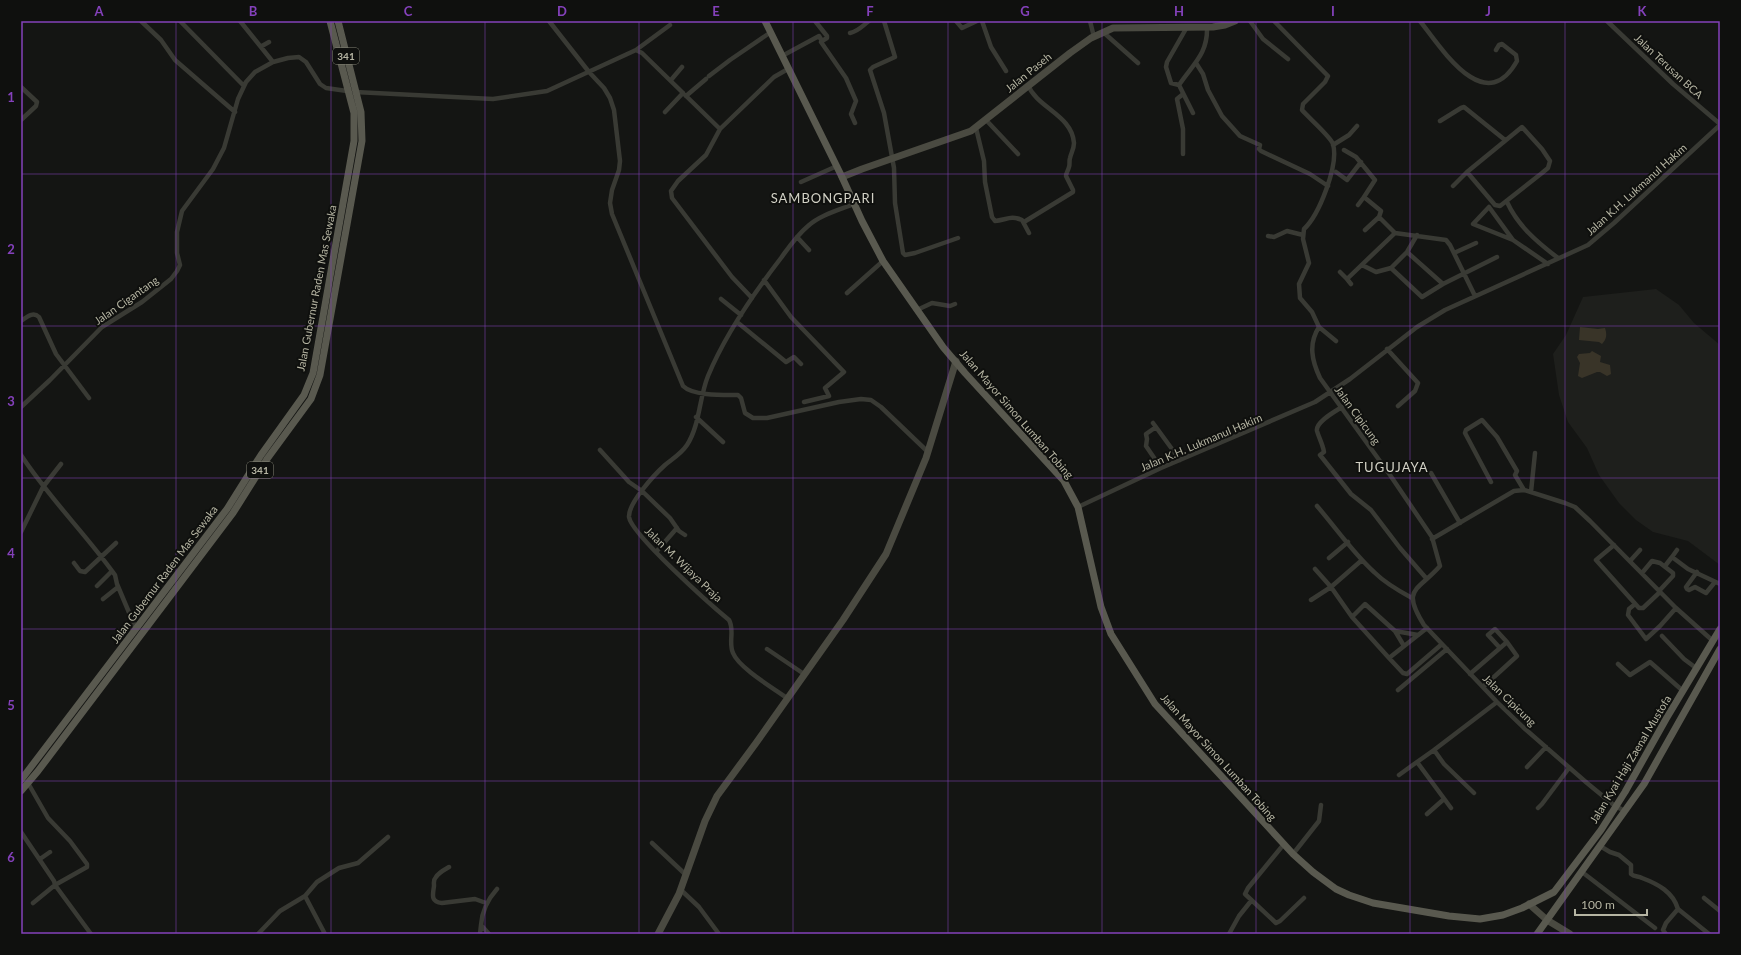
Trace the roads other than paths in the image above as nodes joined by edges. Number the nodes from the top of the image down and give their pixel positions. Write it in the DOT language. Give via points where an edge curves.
graph roads {
  1 [pos="141,21"];
  2 [pos="180,21"];
  3 [pos="240,21"];
  4 [pos="330,21"];
  5 [pos="338,21"];
  6 [pos="549,21"];
  7 [pos="765,21"];
  8 [pos="815,21"];
  9 [pos="869,21"];
  10 [pos="884,21"];
  11 [pos="956,21"];
  12 [pos="977,21"];
  13 [pos="982,21"];
  14 [pos="1090,21"];
  15 [pos="1234,21"];
  16 [pos="1250,21"];
  17 [pos="1274,21"];
  18 [pos="1420,21"];
  19 [pos="1607,21"];
  20 [pos="670,25"];
  21 [pos="1211,25"];
  22 [pos="1187,27"];
  23 [pos="771,32"];
  24 [pos="1103,32"];
  25 [pos="850,33"];
  26 [pos="1094,37"];
  27 [pos="822,41"];
  28 [pos="269,42"];
  29 [pos="262,46"];
  30 [pos="636,50"];
  31 [pos="1496,50"];
  32 [pos="782,56"];
  33 [pos="1288,59"];
  34 [pos="273,62"];
  35 [pos="1138,63"];
  36 [pos="1196,64"];
  37 [pos="682,68"];
  38 [pos="788,69"];
  39 [pos="1006,71"];
  40 [pos="589,72"];
  41 [pos="671,80"];
  42 [pos="1028,85"];
  43 [pos="1179,85"];
  44 [pos="244,86"];
  45 [pos="21,87"];
  46 [pos="351,91"];
  47 [pos="685,94"];
  48 [pos="1184,94"];
  49 [pos="234,112"];
  50 [pos="665,112"];
  51 [pos="1193,112"];
  52 [pos="21,120"];
  53 [pos="986,120"];
  54 [pos="1440,121"];
  55 [pos="855,123"];
  56 [pos="1720,125"];
  57 [pos="1357,126"];
  58 [pos="976,128"];
  59 [pos="720,129"];
  60 [pos="1505,140"];
  61 [pos="1334,147"];
  62 [pos="1344,150"];
  63 [pos="1018,154"];
  64 [pos="1183,154"];
  65 [pos="892,159"];
  66 [pos="1361,162"];
  67 [pos="837,166"];
  68 [pos="1336,172"];
  69 [pos="1466,172"];
  70 [pos="842,177"];
  71 [pos="802,182"];
  72 [pos="1328,186"];
  73 [pos="1453,186"];
  74 [pos="1364,197"];
  75 [pos="1507,202"];
  76 [pos="854,204"];
  77 [pos="1358,205"];
  78 [pos="1379,217"];
  79 [pos="1024,222"];
  80 [pos="1503,226"];
  81 [pos="1365,230"];
  82 [pos="1029,233"];
  83 [pos="1395,233"];
  84 [pos="1496,234"];
  85 [pos="1303,235"];
  86 [pos="1417,235"];
  87 [pos="1268,236"];
  88 [pos="797,237"];
  89 [pos="958,238"];
  90 [pos="1514,240"];
  91 [pos="1476,243"];
  92 [pos="809,250"];
  93 [pos="1407,252"];
  94 [pos="1454,253"];
  95 [pos="1497,257"];
  96 [pos="1558,258"];
  97 [pos="883,261"];
  98 [pos="1362,264"];
  99 [pos="1548,264"];
  100 [pos="1392,268"];
  101 [pos="1340,272"];
  102 [pos="1464,274"];
  103 [pos="764,280"];
  104 [pos="1347,280"];
  105 [pos="1351,284"];
  106 [pos="1443,284"];
  107 [pos="847,293"];
  108 [pos="1475,296"];
  109 [pos="752,298"];
  110 [pos="721,299"];
  111 [pos="955,304"];
  112 [pos="917,310"];
  113 [pos="741,315"];
  114 [pos="21,321"];
  115 [pos="737,322"];
  116 [pos="1319,327"];
  117 [pos="1336,341"];
  118 [pos="1387,349"];
  119 [pos="956,361"];
  120 [pos="801,364"];
  121 [pos="64,366"];
  122 [pos="703,391"];
  123 [pos="1330,392"];
  124 [pos="88,398"];
  125 [pos="804,402"];
  126 [pos="811,404"];
  127 [pos="1398,406"];
  128 [pos="21,407"];
  129 [pos="1342,407"];
  130 [pos="696,417"];
  131 [pos="723,442"];
  132 [pos="600,450"];
  133 [pos="928,452"];
  134 [pos="1535,454"];
  135 [pos="21,455"];
  136 [pos="1180,460"];
  137 [pos="61,464"];
  138 [pos="1161,468"];
  139 [pos="1431,473"];
  140 [pos="1491,482"];
  141 [pos="44,487"];
  142 [pos="1524,490"];
  143 [pos="642,491"];
  144 [pos="1531,492"];
  145 [pos="1317,506"];
  146 [pos="1078,507"];
  147 [pos="1460,524"];
  148 [pos="677,528"];
  149 [pos="21,532"];
  150 [pos="685,534"];
  151 [pos="1432,539"];
  152 [pos="1348,542"];
  153 [pos="116,543"];
  154 [pos="1614,545"];
  155 [pos="1640,550"];
  156 [pos="1677,550"];
  157 [pos="656,552"];
  158 [pos="101,557"];
  159 [pos="1672,557"];
  160 [pos="1329,558"];
  161 [pos="1362,560"];
  162 [pos="1630,561"];
  163 [pos="74,563"];
  164 [pos="1665,566"];
  165 [pos="1315,569"];
  166 [pos="112,571"];
  167 [pos="1697,572"];
  168 [pos="1642,573"];
  169 [pos="1426,578"];
  170 [pos="1718,583"];
  171 [pos="97,586"];
  172 [pos="118,587"];
  173 [pos="1331,587"];
  174 [pos="1660,591"];
  175 [pos="1412,598"];
  176 [pos="104,599"];
  177 [pos="1311,600"];
  178 [pos="1635,604"];
  179 [pos="1676,608"];
  180 [pos="156,609"];
  181 [pos="1352,617"];
  182 [pos="1427,628"];
  183 [pos="136,629"];
  184 [pos="1720,629"];
  185 [pos="1395,630"];
  186 [pos="1418,635"];
  187 [pos="1662,636"];
  188 [pos="1713,641"];
  189 [pos="1507,642"];
  190 [pos="1442,644"];
  191 [pos="1404,646"];
  192 [pos="1500,648"];
  193 [pos="767,649"];
  194 [pos="1447,649"];
  195 [pos="1720,649"];
  196 [pos="1389,658"];
  197 [pos="1618,664"];
  198 [pos="1696,668"];
  199 [pos="804,674"];
  200 [pos="1470,674"];
  201 [pos="1483,687"];
  202 [pos="1398,690"];
  203 [pos="1683,691"];
  204 [pos="787,698"];
  205 [pos="1497,702"];
  206 [pos="1666,719"];
  207 [pos="1677,726"];
  208 [pos="61,735"];
  209 [pos="1546,747"];
  210 [pos="1434,750"];
  211 [pos="1417,762"];
  212 [pos="1527,767"];
  213 [pos="1569,768"];
  214 [pos="1399,775"];
  215 [pos="23,781"];
  216 [pos="21,791"];
  217 [pos="1474,793"];
  218 [pos="1444,799"];
  219 [pos="1321,805"];
  220 [pos="1616,806"];
  221 [pos="1451,808"];
  222 [pos="1538,808"];
  223 [pos="1626,811"];
  224 [pos="1427,814"];
  225 [pos="21,832"];
  226 [pos="388,837"];
  227 [pos="652,843"];
  228 [pos="1284,844"];
  229 [pos="1600,846"];
  230 [pos="50,852"];
  231 [pos="1293,854"];
  232 [pos="40,859"];
  233 [pos="449,867"];
  234 [pos="1582,872"];
  235 [pos="686,875"];
  236 [pos="55,885"];
  237 [pos="497,888"];
  238 [pos="680,890"];
  239 [pos="1554,892"];
  240 [pos="305,896"];
  241 [pos="1304,898"];
  242 [pos="1704,898"];
  243 [pos="1563,899"];
  244 [pos="1251,901"];
  245 [pos="33,903"];
  246 [pos="486,903"];
  247 [pos="1529,904"];
  248 [pos="1678,909"];
  249 [pos="1720,911"];
  250 [pos="1547,920"];
  251 [pos="481,925"];
  252 [pos="1655,928"];
  253 [pos="92,934"];
  254 [pos="258,934"];
  255 [pos="325,934"];
  256 [pos="480,934"];
  257 [pos="489,934"];
  258 [pos="658,934"];
  259 [pos="719,934"];
  260 [pos="1229,934"];
  261 [pos="1537,934"];
  262 [pos="1570,934"];
  263 [pos="1666,934"];
  264 [pos="1709,934"];
  1 -- 49 [label="street" via="161,40 175,60"];
  2 -- 44 [label="street"];
  3 -- 29 [label="street"];
  4 -- 46 [label="main road, Jalan Gubernur Raden Mas Sewaka / 341"];
  5 -- 46 [label="main road, 341"];
  6 -- 40 [label="street"];
  7 -- 23 [label="main road, Jalan Mayor Simon Lumban Tobing"];
  8 -- 27 [label="street" via="827,36"];
  9 -- 25 [label="street" via="859,30"];
  10 -- 65 [label="street" via="895,57 870,70 884,113"];
  11 -- 12 [label="street" via="960,28"];
  13 -- 39 [label="street" via="991,47"];
  14 -- 26 [label="street"];
  15 -- 21 [label="street, Jalan Paseh"];
  16 -- 33 [label="street" via="1263,39"];
  17 -- 61 [label="street" via="1328,76 1303,104 1302,110 1329,137"];
  18 -- 31 [label="street" via="1466,75 1480,83 1487,84 1500,79 1511,71 1517,61 1516,55 1502,44"];
  19 -- 56 [label="street, Jalan Terusan BCA"];
  20 -- 30 [label="street"];
  21 -- 22 [label="street, Jalan Paseh"];
  21 -- 36 [label="street" via="1204,49"];
  22 -- 24 [label="street, Jalan Paseh" via="1125,27"];
  22 -- 43 [label="street" via="1166,67 1171,83"];
  23 -- 32 [label="main road, Jalan Mayor Simon Lumban Tobing"];
  23 -- 47 [label="street"];
  24 -- 26 [label="street, Jalan Paseh"];
  24 -- 35 [label="street"];
  26 -- 42 [label="street, Jalan Paseh"];
  27 -- 32 [label="street" via="818,36"];
  27 -- 55 [label="street" via="846,78 856,101 851,114"];
  28 -- 29 [label="street"];
  29 -- 34 [label="street"];
  30 -- 40 [label="street"];
  30 -- 41 [label="street"];
  32 -- 38 [label="main road, Jalan Mayor Simon Lumban Tobing"];
  34 -- 44 [label="street, Jalan Cigantang" via="255,72"];
  34 -- 46 [label="street, Jalan Cigantang" via="299,57 326,88"];
  36 -- 43 [label="street"];
  36 -- 72 [label="street" via="1222,116 1237,134 1260,145 1260,150 1310,174"];
  37 -- 41 [label="street"];
  38 -- 59 [label="street" via="774,77"];
  38 -- 67 [label="main road, Jalan Mayor Simon Lumban Tobing"];
  40 -- 46 [label="street" via="547,91 493,99"];
  40 -- 122 [label="street" via="604,88 614,110 620,161 610,203 612,214 683,386 691,391"];
  41 -- 47 [label="street"];
  42 -- 53 [label="street, Jalan Paseh"];
  42 -- 79 [label="street" via="1036,96 1054,110 1072,134 1073,152 1066,176 1073,192"];
  43 -- 48 [label="street"];
  44 -- 49 [label="street, Jalan Cigantang"];
  45 -- 52 [label="street" via="37,102"];
  46 -- 180 [label="main road, Jalan Gubernur Raden Mas Sewaka / 341" via="361,112 362,141 313,373 304,395 276,441"];
  47 -- 50 [label="street"];
  47 -- 59 [label="street"];
  48 -- 51 [label="street"];
  48 -- 64 [label="street" via="1177,99 1183,129"];
  49 -- 121 [label="street, Jalan Cigantang" via="224,148 213,169 182,211 177,232 180,265 178,271 142,302 102,327"];
  53 -- 58 [label="street, Jalan Paseh"];
  53 -- 63 [label="street"];
  54 -- 60 [label="street" via="1464,107"];
  56 -- 96 [label="street, Jalan K.H. Lukmanul Hakim" via="1588,245"];
  57 -- 61 [label="street"];
  58 -- 65 [label="street, Jalan Paseh"];
  58 -- 79 [label="street" via="992,217 995,221 1015,217"];
  59 -- 109 [label="street" via="706,155 671,191 672,198 732,277"];
  60 -- 69 [label="street"];
  60 -- 75 [label="street" via="1520,128 1524,128 1550,158 1548,168"];
  61 -- 72 [label="street"];
  62 -- 66 [label="street" via="1354,154"];
  65 -- 70 [label="street, Jalan Paseh"];
  65 -- 89 [label="street" via="895,173 895,203 903,254 915,253"];
  66 -- 68 [label="street" via="1347,180"];
  66 -- 74 [label="street" via="1375,180"];
  67 -- 70 [label="main road, Jalan Mayor Simon Lumban Tobing"];
  67 -- 71 [label="street"];
  69 -- 73 [label="street"];
  69 -- 75 [label="street" via="1495,205 1500,206"];
  70 -- 76 [label="main road, Jalan Mayor Simon Lumban Tobing"];
  72 -- 85 [label="street" via="1320,207 1304,229"];
  74 -- 77 [label="street"];
  74 -- 78 [label="street" via="1381,211"];
  75 -- 96 [label="street" via="1529,234"];
  76 -- 88 [label="street, Jalan M. Wijaya Praja" via="819,218"];
  76 -- 97 [label="main road, Jalan Mayor Simon Lumban Tobing"];
  78 -- 81 [label="street"];
  78 -- 83 [label="street"];
  79 -- 82 [label="street"];
  80 -- 84 [label="street"];
  80 -- 84 [label="street" via="1489,207 1473,224"];
  80 -- 90 [label="street"];
  83 -- 86 [label="street"];
  83 -- 98 [label="street"];
  84 -- 90 [label="street"];
  85 -- 87 [label="street" via="1287,231 1274,237"];
  85 -- 116 [label="street" via="1309,263 1299,284 1300,298 1312,312"];
  86 -- 93 [label="street"];
  86 -- 94 [label="street" via="1446,240"];
  88 -- 92 [label="street"];
  88 -- 103 [label="street, Jalan M. Wijaya Praja"];
  90 -- 99 [label="street"];
  91 -- 94 [label="street"];
  93 -- 100 [label="street"];
  93 -- 106 [label="street"];
  94 -- 102 [label="street"];
  95 -- 102 [label="street"];
  96 -- 99 [label="street, Jalan K.H. Lukmanul Hakim"];
  97 -- 107 [label="street"];
  97 -- 112 [label="main road, Jalan Mayor Simon Lumban Tobing"];
  98 -- 100 [label="street" via="1376,272"];
  98 -- 104 [label="street"];
  99 -- 108 [label="street, Jalan K.H. Lukmanul Hakim"];
  100 -- 106 [label="street" via="1422,297"];
  101 -- 104 [label="street"];
  102 -- 106 [label="street"];
  102 -- 108 [label="street"];
  103 -- 109 [label="street, Jalan M. Wijaya Praja"];
  103 -- 126 [label="street" via="791,316 844,372 825,388 829,396"];
  104 -- 105 [label="street"];
  108 -- 118 [label="street, Jalan K.H. Lukmanul Hakim" via="1444,310"];
  109 -- 113 [label="street, Jalan M. Wijaya Praja"];
  110 -- 113 [label="street"];
  111 -- 112 [label="street" via="950,306 932,303"];
  112 -- 119 [label="main road, Jalan Mayor Simon Lumban Tobing"];
  113 -- 115 [label="street, Jalan M. Wijaya Praja"];
  114 -- 121 [label="street" via="32,314 41,319 48,338"];
  115 -- 120 [label="street" via="786,362 794,357"];
  115 -- 122 [label="street, Jalan M. Wijaya Praja" via="708,376"];
  116 -- 117 [label="street"];
  116 -- 123 [label="street, Jalan Cipicung" via="1312,341 1314,359 1320,378"];
  118 -- 123 [label="street, Jalan K.H. Lukmanul Hakim"];
  118 -- 127 [label="street" via="1418,384 1415,391"];
  119 -- 133 [label="street"];
  119 -- 146 [label="main road, Jalan Mayor Simon Lumban Tobing" via="1064,481"];
  121 -- 124 [label="street"];
  121 -- 128 [label="street, Jalan Cigantang"];
  122 -- 126 [label="street" via="738,395 745,413 753,418 767,418"];
  122 -- 130 [label="street, Jalan M. Wijaya Praja"];
  123 -- 129 [label="street, Jalan Cipicung"];
  123 -- 136 [label="street, Jalan K.H. Lukmanul Hakim" via="1315,402"];
  125 -- 126 [label="street"];
  126 -- 133 [label="street" via="871,400"];
  129 -- 151 [label="street, Jalan Cipicung"];
  129 -- 169 [label="street" via="1323,419 1318,427 1324,452 1320,455 1351,494 1371,510"];
  130 -- 131 [label="street"];
  130 -- 143 [label="street, Jalan M. Wijaya Praja" via="687,446 664,466"];
  132 -- 143 [label="street" via="629,482"];
  133 -- 199 [label="street" via="886,554"];
  134 -- 144 [label="street"];
  135 -- 141 [label="street"];
  136 -- 138 [label="street, Jalan K.H. Lukmanul Hakim"];
  136 -- 138 [label="street" via="1155,425 1146,435 1146,446"];
  137 -- 141 [label="street"];
  138 -- 146 [label="street, Jalan K.H. Lukmanul Hakim"];
  139 -- 147 [label="street"];
  140 -- 142 [label="street" via="1465,433 1482,420 1497,437 1517,471 1514,475"];
  141 -- 149 [label="street"];
  141 -- 158 [label="street"];
  142 -- 144 [label="street"];
  142 -- 147 [label="street" via="1514,491"];
  143 -- 148 [label="street"];
  143 -- 157 [label="street, Jalan M. Wijaya Praja" via="629,515 633,527"];
  144 -- 154 [label="street" via="1573,506"];
  145 -- 152 [label="street"];
  146 -- 228 [label="main road, Jalan Mayor Simon Lumban Tobing" via="1101,607 1115,640 1155,704"];
  147 -- 151 [label="street"];
  148 -- 150 [label="street"];
  148 -- 157 [label="street"];
  151 -- 169 [label="street, Jalan Cipicung" via="1440,566"];
  152 -- 160 [label="street"];
  152 -- 161 [label="street"];
  153 -- 158 [label="street"];
  154 -- 162 [label="street"];
  154 -- 178 [label="street" via="1596,560"];
  155 -- 162 [label="street"];
  156 -- 159 [label="street"];
  157 -- 204 [label="street, Jalan M. Wijaya Praja" via="732,624 732,653 738,663"];
  158 -- 163 [label="street" via="83,572"];
  158 -- 166 [label="street"];
  159 -- 164 [label="street"];
  159 -- 167 [label="street" via="1688,569"];
  161 -- 173 [label="street"];
  161 -- 175 [label="street" via="1390,585"];
  162 -- 168 [label="street"];
  164 -- 168 [label="street" via="1652,561"];
  164 -- 174 [label="street" via="1673,576"];
  165 -- 173 [label="street"];
  166 -- 171 [label="street"];
  166 -- 172 [label="street"];
  167 -- 170 [label="street"];
  167 -- 170 [label="street" via="1687,589 1695,587 1706,593"];
  168 -- 174 [label="street"];
  169 -- 175 [label="street, Jalan Cipicung"];
  172 -- 176 [label="street"];
  172 -- 183 [label="street"];
  173 -- 177 [label="street"];
  173 -- 181 [label="street"];
  174 -- 178 [label="street" via="1643,608"];
  174 -- 179 [label="street"];
  175 -- 182 [label="street, Jalan Cipicung" via="1416,612"];
  178 -- 179 [label="street" via="1629,609 1628,615 1646,639"];
  179 -- 188 [label="street"];
  180 -- 183 [label="main road, Jalan Gubernur Raden Mas Sewaka / 341"];
  180 -- 208 [label="main road, Jalan Gubernur Raden Mas Sewaka / 341"];
  181 -- 185 [label="street" via="1365,604"];
  181 -- 196 [label="street"];
  182 -- 186 [label="street"];
  182 -- 190 [label="street, Jalan Cipicung"];
  183 -- 208 [label="main road, Jalan Gubernur Raden Mas Sewaka / 341"];
  184 -- 188 [label="main road, Jalan Kyai Haji Zaenal Mustofa"];
  185 -- 186 [label="street"];
  185 -- 191 [label="street"];
  186 -- 191 [label="street"];
  187 -- 198 [label="street"];
  188 -- 198 [label="main road, Jalan Kyai Haji Zaenal Mustofa"];
  189 -- 192 [label="street"];
  189 -- 192 [label="street" via="1495,629 1488,635"];
  189 -- 201 [label="street" via="1517,656"];
  190 -- 194 [label="street, Jalan Cipicung"];
  190 -- 196 [label="street" via="1407,674"];
  191 -- 196 [label="street"];
  192 -- 200 [label="street"];
  193 -- 199 [label="street"];
  194 -- 200 [label="street, Jalan Cipicung"];
  194 -- 202 [label="street"];
  195 -- 207 [label="main road, Jalan Kyai Haji Zaenal Mustofa"];
  197 -- 203 [label="street" via="1630,676 1650,662"];
  198 -- 203 [label="main road, Jalan Kyai Haji Zaenal Mustofa"];
  199 -- 204 [label="street"];
  200 -- 201 [label="street, Jalan Cipicung"];
  201 -- 205 [label="street, Jalan Cipicung"];
  203 -- 206 [label="main road, Jalan Kyai Haji Zaenal Mustofa"];
  204 -- 235 [label="street" via="717,796"];
  205 -- 209 [label="street, Jalan Cipicung"];
  205 -- 210 [label="street"];
  206 -- 207 [label="main road"];
  206 -- 220 [label="main road, Jalan Kyai Haji Zaenal Mustofa"];
  207 -- 223 [label="main road, Jalan Kyai Haji Zaenal Mustofa"];
  208 -- 215 [label="main road, Jalan Gubernur Raden Mas Sewaka / 341"];
  209 -- 212 [label="street"];
  209 -- 213 [label="street, Jalan Cipicung"];
  210 -- 211 [label="street"];
  210 -- 217 [label="street" via="1444,764"];
  211 -- 214 [label="street"];
  211 -- 218 [label="street"];
  213 -- 220 [label="street, Jalan Cipicung"];
  213 -- 222 [label="street"];
  215 -- 216 [label="main road, Jalan Gubernur Raden Mas Sewaka / 341"];
  215 -- 236 [label="street" via="48,818 88,864 80,872"];
  218 -- 221 [label="street"];
  218 -- 224 [label="street"];
  219 -- 231 [label="street" via="1319,822"];
  220 -- 223 [label="street, Jalan Cipicung"];
  220 -- 239 [label="main road, Jalan Kyai Haji Zaenal Mustofa"];
  223 -- 229 [label="main road, Jalan Kyai Haji Zaenal Mustofa"];
  225 -- 232 [label="street"];
  226 -- 240 [label="street" via="356,864 342,867 317,882"];
  227 -- 235 [label="street"];
  228 -- 231 [label="main road, Jalan Mayor Simon Lumban Tobing"];
  228 -- 244 [label="street" via="1245,892"];
  229 -- 234 [label="main road, Jalan Kyai Haji Zaenal Mustofa"];
  229 -- 248 [label="street" via="1620,855 1631,865 1630,874 1633,876 1665,889 1676,900"];
  230 -- 232 [label="street"];
  231 -- 247 [label="main road, Jalan Mayor Simon Lumban Tobing" via="1336,889 1373,903 1449,916 1480,918 1503,915"];
  232 -- 236 [label="street"];
  233 -- 246 [label="street" via="434,879 433,900 442,903 475,899"];
  234 -- 243 [label="main road, Jalan Kyai Haji Zaenal Mustofa"];
  234 -- 252 [label="street"];
  235 -- 238 [label="street"];
  236 -- 245 [label="street"];
  236 -- 253 [label="street"];
  237 -- 246 [label="street"];
  238 -- 258 [label="street"];
  238 -- 259 [label="street" via="699,907"];
  239 -- 243 [label="main road"];
  239 -- 247 [label="main road, Jalan Kyai Haji Zaenal Mustofa"];
  240 -- 254 [label="street" via="280,911"];
  240 -- 255 [label="street"];
  241 -- 244 [label="street" via="1278,922 1274,922"];
  242 -- 249 [label="street"];
  243 -- 250 [label="main road, Jalan Kyai Haji Zaenal Mustofa"];
  244 -- 260 [label="street"];
  246 -- 251 [label="street"];
  247 -- 250 [label="street"];
  248 -- 263 [label="street" via="1662,930"];
  248 -- 264 [label="street"];
  250 -- 261 [label="main road, Jalan Kyai Haji Zaenal Mustofa"];
  250 -- 262 [label="street"];
  251 -- 256 [label="street"];
  251 -- 257 [label="street"];
}
